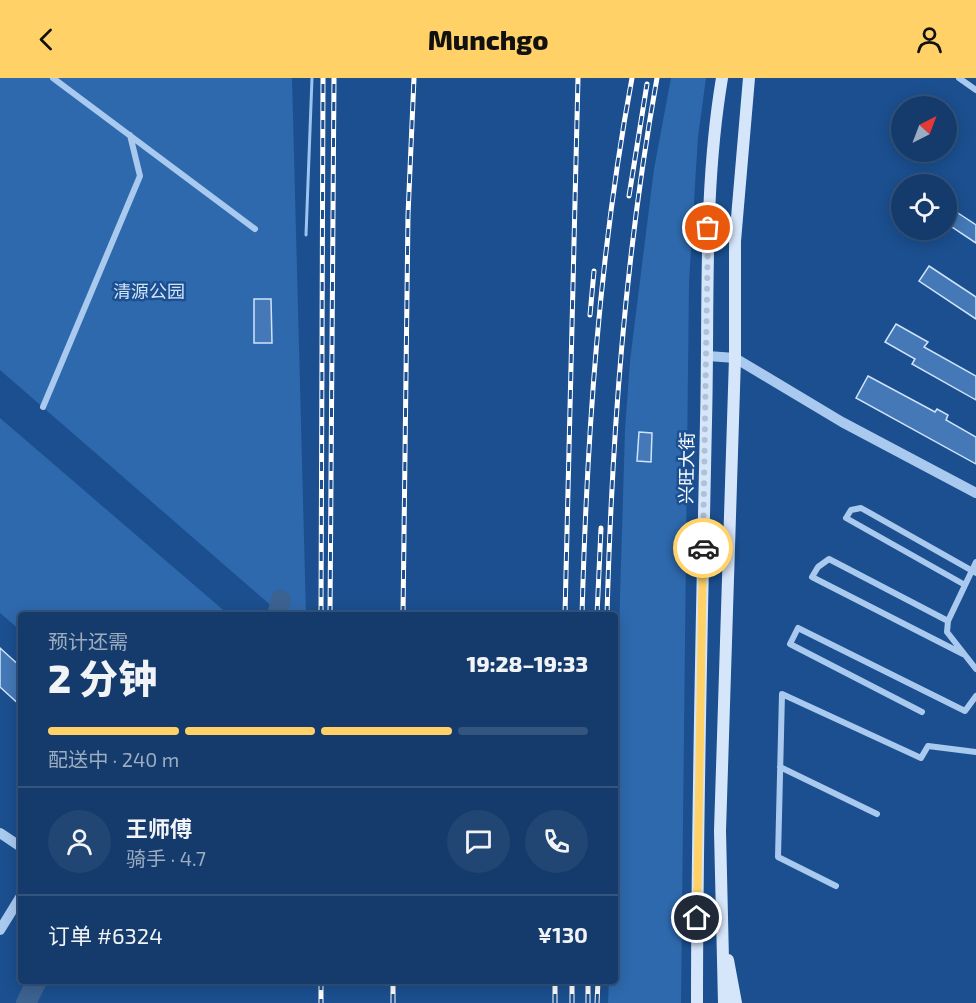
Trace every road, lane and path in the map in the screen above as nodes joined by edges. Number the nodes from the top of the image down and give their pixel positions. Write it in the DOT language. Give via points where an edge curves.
graph roads {
  1 [pos="53,78"];
  2 [pos="722,78"];
  3 [pos="750,78"];
  4 [pos="959,78"];
  5 [pos="976,90"];
  6 [pos="130,135"];
  7 [pos="255,229"];
  8 [pos="708,356"];
  9 [pos="735,358"];
  10 [pos="43,407"];
  11 [pos="976,493"];
  12 [pos="976,562"];
  13 [pos="974,572"];
  14 [pos="965,585"];
  15 [pos="948,621"];
  16 [pos="963,654"];
  17 [pos="976,669"];
  18 [pos="975,700"];
  19 [pos="922,712"];
  20 [pos="976,752"];
  21 [pos="780,766"];
  22 [pos="877,814"];
  23 [pos="0,833"];
  24 [pos="18,845"];
  25 [pos="836,886"];
  26 [pos="18,901"];
  27 [pos="0,930"];
  28 [pos="723,939"];
  29 [pos="697,1003"];
  30 [pos="724,1003"];
  31 [pos="736,1003"];
  1 -- 6 [label="street"];
  2 -- 8 [label="main road, 兴旺大街" via="708,228"];
  3 -- 9 [label="main road" via="735,241"];
  4 -- 5 [label="street"];
  6 -- 7 [label="street"];
  6 -- 10 [label="street" via="140,176"];
  8 -- 9 [label="street"];
  8 -- 29 [label="main road, 兴旺大街"];
  9 -- 11 [label="street" via="842,422"];
  9 -- 28 [label="main road" via="720,831"];
  12 -- 13 [label="street"];
  13 -- 14 [label="street"];
  13 -- 14 [label="street" via="861,508 851,510 846,518"];
  14 -- 15 [label="street"];
  15 -- 16 [label="street" via="947,632"];
  15 -- 16 [label="street" via="829,559 812,577"];
  16 -- 17 [label="street"];
  18 -- 19 [label="street" via="965,711 798,628 790,644"];
  20 -- 21 [label="street" via="928,746 921,758 782,694"];
  21 -- 22 [label="street"];
  21 -- 25 [label="street" via="778,857"];
  23 -- 24 [label="street"];
  26 -- 27 [label="street"];
  28 -- 30 [label="main road"];
  28 -- 31 [label="main road"];
}
